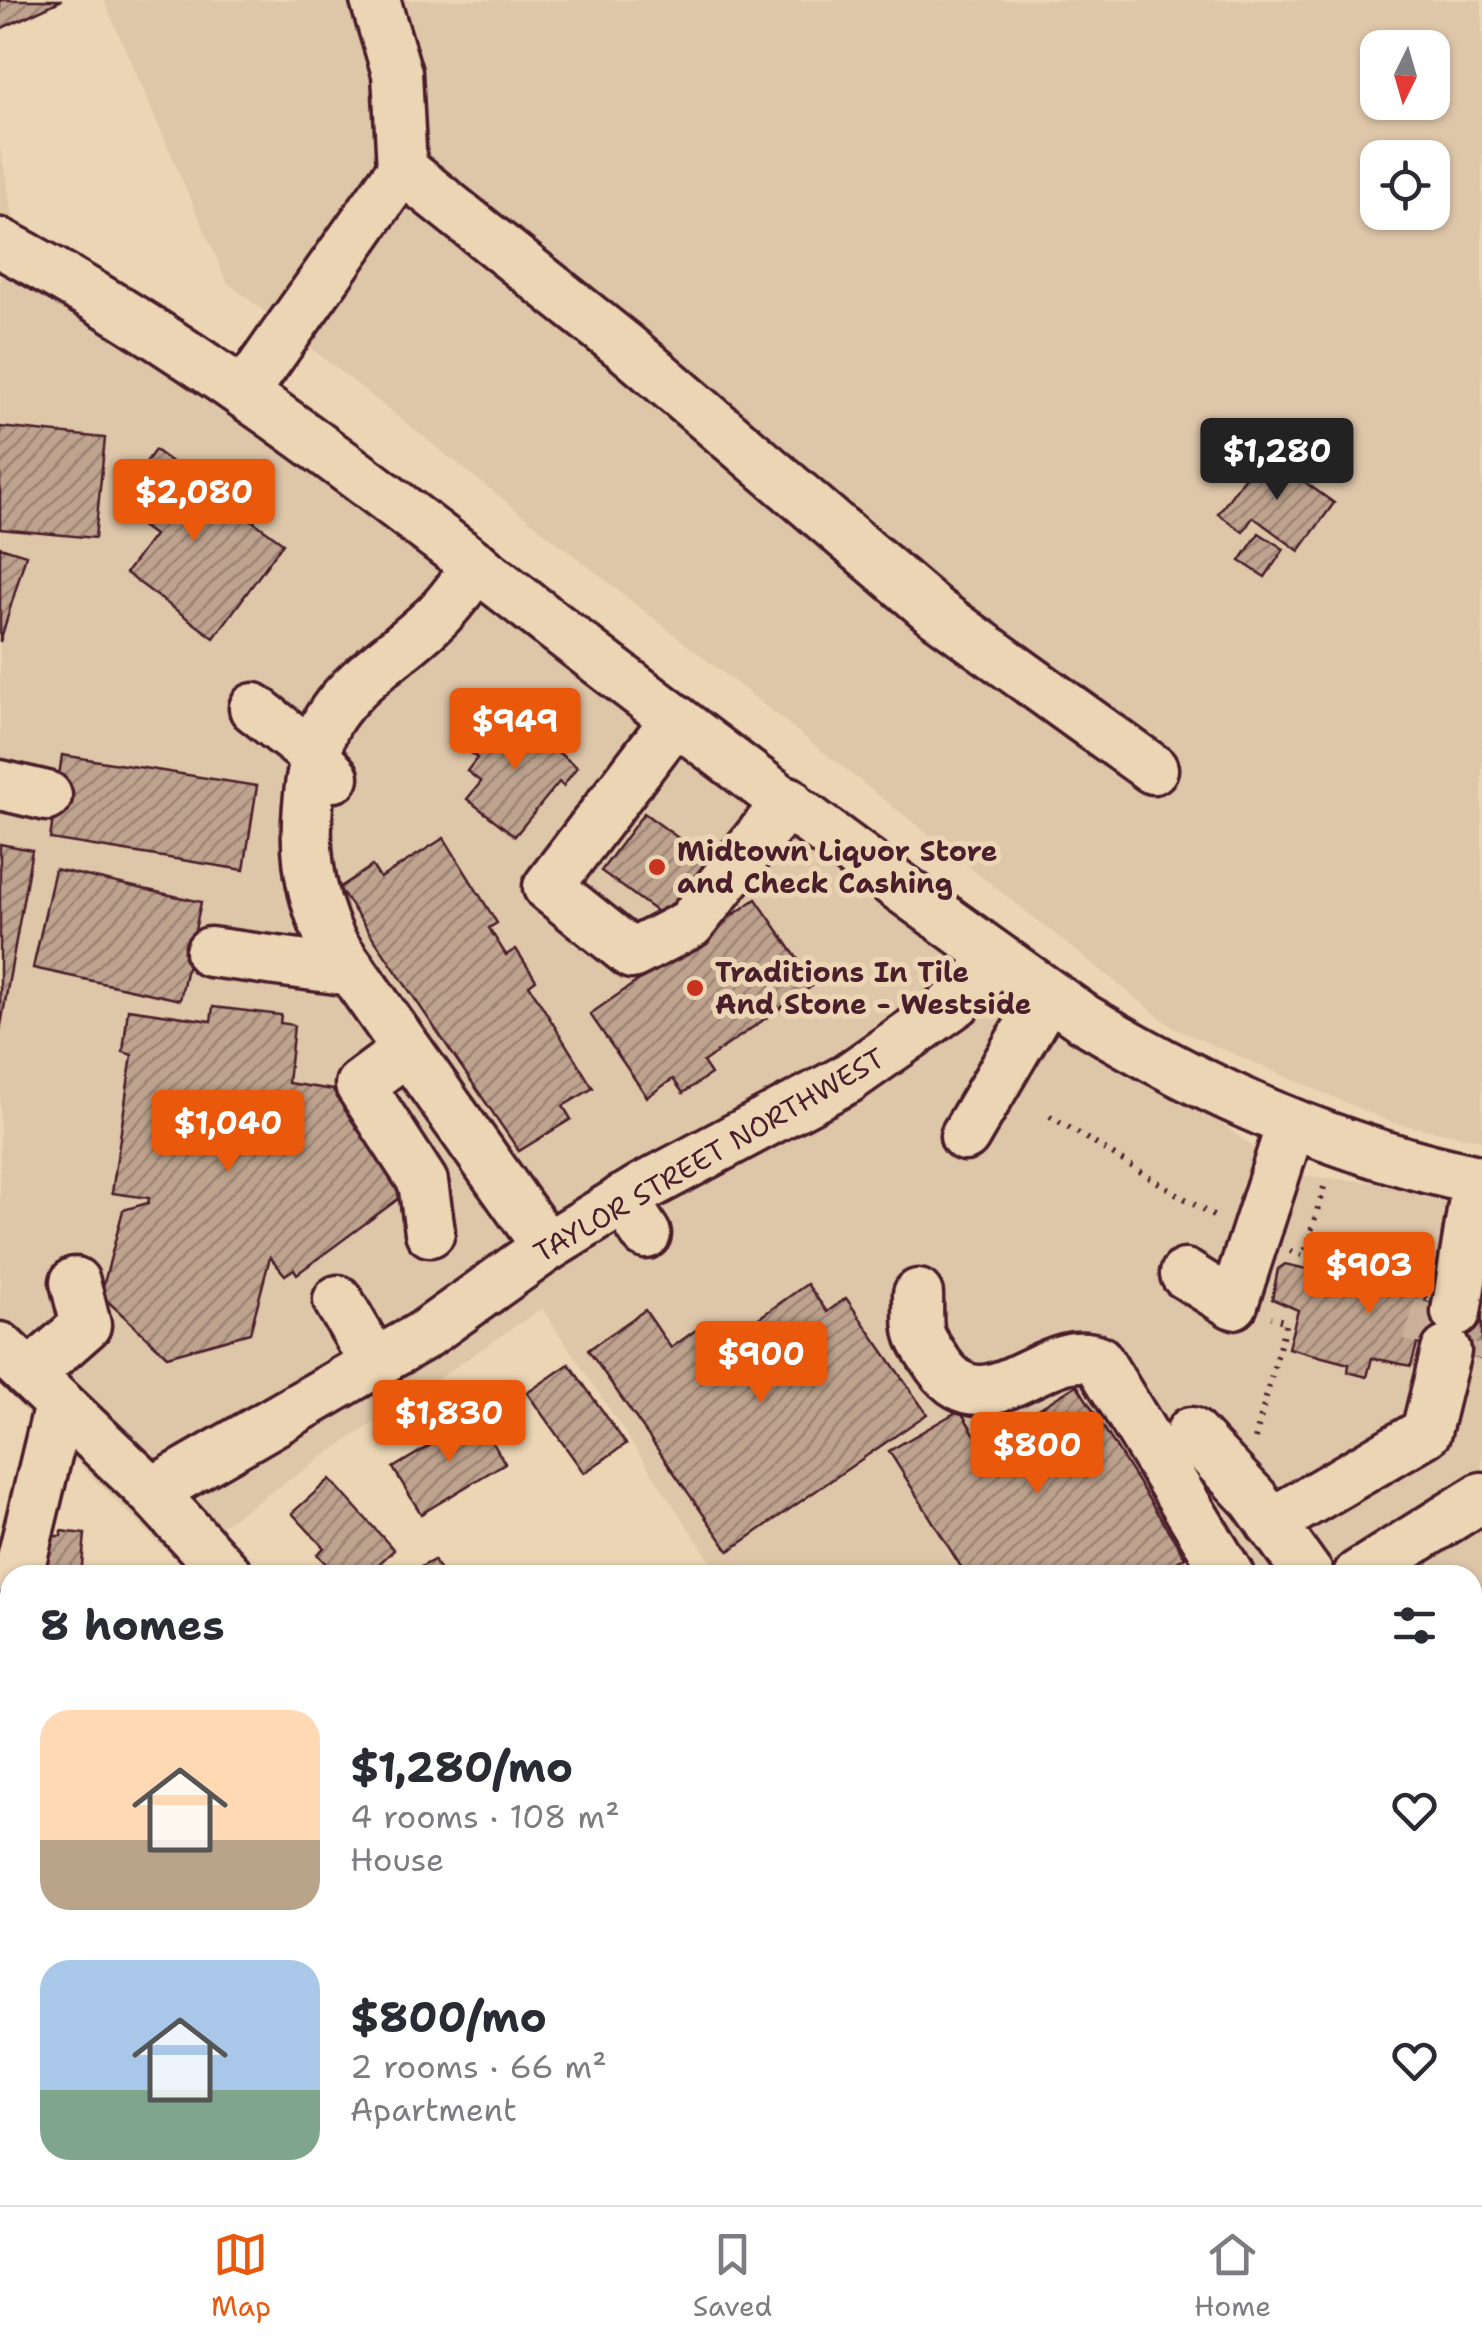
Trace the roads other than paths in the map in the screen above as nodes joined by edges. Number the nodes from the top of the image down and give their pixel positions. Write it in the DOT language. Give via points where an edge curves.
graph roads {
  1 [pos="376,0"];
  2 [pos="402,169"];
  3 [pos="0,243"];
  4 [pos="244,393"];
  5 [pos="476,566"];
  6 [pos="254,708"];
  7 [pos="676,720"];
  8 [pos="1153,769"];
  9 [pos="328,770"];
  10 [pos="0,785"];
  11 [pos="47,796"];
  12 [pos="788,801"];
  13 [pos="210,952"];
  14 [pos="997,958"];
  15 [pos="352,971"];
  16 [pos="1048,994"];
  17 [pos="407,1050"];
  18 [pos="1291,1126"];
  19 [pos="965,1136"];
  20 [pos="1474,1180"];
  21 [pos="430,1232"];
  22 [pos="1481,1246"];
  23 [pos="546,1248"];
  24 [pos="1185,1274"];
  25 [pos="75,1282"];
  26 [pos="918,1294"];
  27 [pos="338,1300"];
  28 [pos="1453,1335"];
  29 [pos="375,1364"];
  30 [pos="29,1376"];
  31 [pos="1191,1432"];
  32 [pos="152,1492"];
  33 [pos="1482,1497"];
  34 [pos="1271,1523"];
  35 [pos="19,1565"];
  36 [pos="219,1565"];
  37 [pos="1223,1565"];
  38 [pos="1302,1565"];
  39 [pos="1374,1565"];
  1 -- 2 [label="street" via="397,74"];
  2 -- 4 [label="street"];
  2 -- 8 [label="street" via="624,346 934,611"];
  3 -- 4 [label="street"];
  4 -- 5 [label="street"];
  5 -- 7 [label="street"];
  5 -- 9 [label="street" via="436,618 329,717"];
  6 -- 9 [label="street"];
  7 -- 12 [label="street"];
  7 -- 12 [label="street" via="548,886 632,954 690,924"];
  9 -- 15 [label="street" via="304,824 305,860 314,904"];
  10 -- 11 [label="street"];
  12 -- 14 [label="street"];
  13 -- 15 [label="street"];
  14 -- 16 [label="street"];
  14 -- 23 [label="street, TAYLOR STREET NORTHWEST" via="958,1001 803,1126 635,1217"];
  15 -- 17 [label="street"];
  16 -- 18 [label="street" via="1152,1060"];
  16 -- 19 [label="street"];
  17 -- 21 [label="street" via="352,1064 423,1182"];
  17 -- 23 [label="street"];
  18 -- 20 [label="street"];
  18 -- 24 [label="street" via="1250,1310"];
  20 -- 28 [label="street"];
  22 -- 28 [label="street"];
  23 -- 29 [label="street, TAYLOR STREET NORTHWEST"];
  25 -- 30 [label="street" via="86,1326"];
  26 -- 37 [label="street" via="916,1333 954,1382 970,1390 987,1390 1068,1358 1098,1360"];
  27 -- 29 [label="street"];
  28 -- 34 [label="street" via="1426,1432"];
  29 -- 32 [label="street, TAYLOR STREET NORTHWEST"];
  30 -- 32 [label="street"];
  30 -- 35 [label="street"];
  31 -- 34 [label="street"];
  32 -- 36 [label="street"];
  33 -- 39 [label="street"];
  34 -- 38 [label="street"];
}
